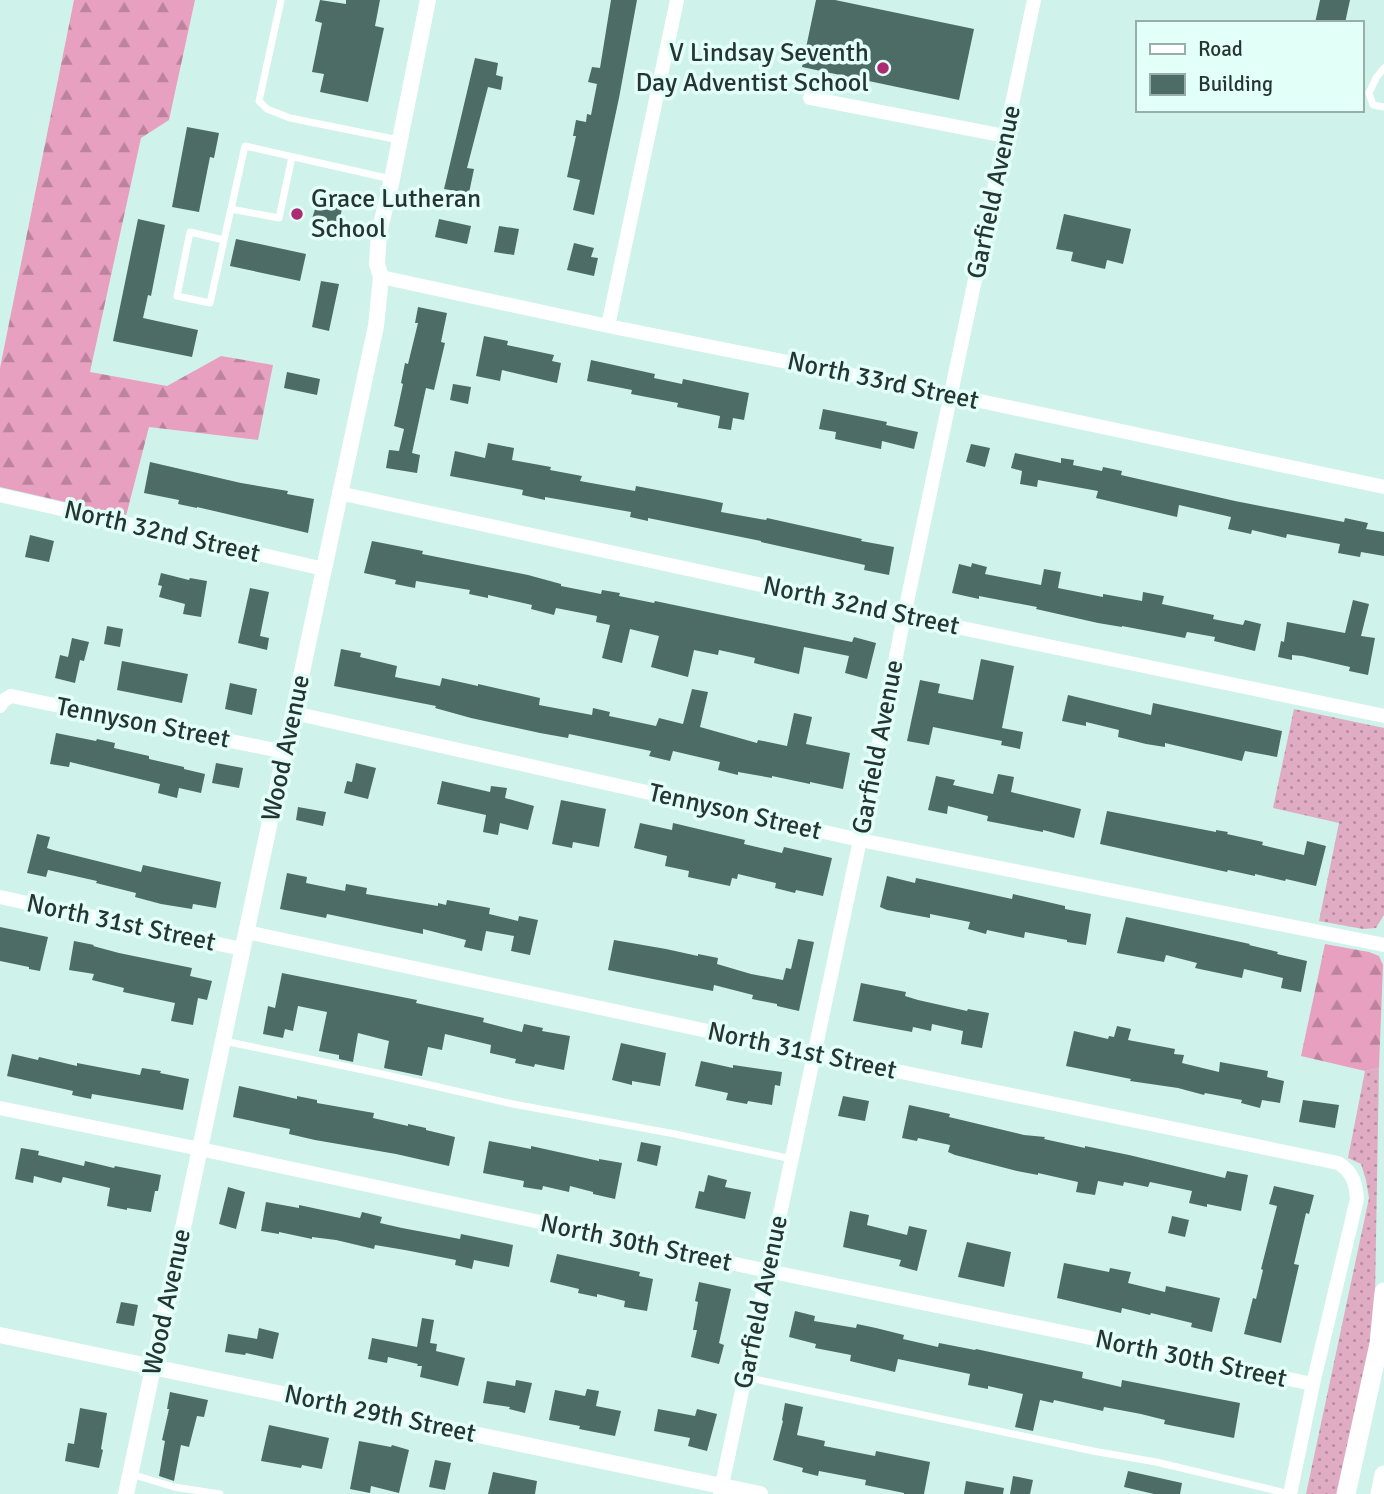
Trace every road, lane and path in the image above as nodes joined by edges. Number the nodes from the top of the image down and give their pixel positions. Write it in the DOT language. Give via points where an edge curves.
graph roads {
  1 [pos="281,0"];
  2 [pos="428,0"];
  3 [pos="677,0"];
  4 [pos="1034,0"];
  5 [pos="1384,68"];
  6 [pos="810,98"];
  7 [pos="1384,107"];
  8 [pos="1005,136"];
  9 [pos="398,140"];
  10 [pos="292,157"];
  11 [pos="392,179"];
  12 [pos="231,209"];
  13 [pos="224,240"];
  14 [pos="381,277"];
  15 [pos="608,326"];
  16 [pos="952,395"];
  17 [pos="1384,487"];
  18 [pos="339,493"];
  19 [pos="0,495"];
  20 [pos="324,569"];
  21 [pos="904,616"];
  22 [pos="2,703"];
  23 [pos="294,713"];
  24 [pos="1384,716"];
  25 [pos="285,752"];
  26 [pos="860,840"];
  27 [pos="0,897"];
  28 [pos="246,932"];
  29 [pos="1384,945"];
  30 [pos="242,950"];
  31 [pos="223,1041"];
  32 [pos="815,1054"];
  33 [pos="0,1108"];
  34 [pos="200,1149"];
  35 [pos="792,1159"];
  36 [pos="768,1271"];
  37 [pos="1384,1292"];
  38 [pos="0,1335"];
  39 [pos="153,1366"];
  40 [pos="745,1377"];
  41 [pos="1313,1384"];
  42 [pos="131,1474"];
  43 [pos="1384,1475"];
  44 [pos="721,1490"];
  45 [pos="127,1494"];
  46 [pos="220,1494"];
  47 [pos="760,1494"];
  48 [pos="1290,1494"];
  49 [pos="1346,1494"];
  50 [pos="1380,1494"];
  1 -- 9 [label="lane" via="258,102 290,118"];
  2 -- 9 [label="street, Wood Avenue"];
  3 -- 15 [label="street"];
  4 -- 8 [label="street, Garfield Avenue"];
  5 -- 7 [label="lane" via="1368,93 1373,105"];
  6 -- 8 [label="street"];
  8 -- 16 [label="street, Garfield Avenue"];
  9 -- 11 [label="street, Wood Avenue"];
  10 -- 11 [label="lane"];
  10 -- 12 [label="lane" via="279,218"];
  10 -- 12 [label="lane" via="245,146"];
  11 -- 14 [label="street, Wood Avenue" via="379,233"];
  12 -- 13 [label="lane"];
  13 -- 13 [label="lane" via="211,303 177,296 190,232"];
  14 -- 15 [label="street, North 33rd Street"];
  14 -- 18 [label="street, Wood Avenue" via="376,326"];
  15 -- 16 [label="street, North 33rd Street"];
  16 -- 17 [label="street, North 33rd Street"];
  16 -- 21 [label="street, Garfield Avenue"];
  18 -- 20 [label="street, Wood Avenue"];
  18 -- 21 [label="street, North 32nd Street"];
  19 -- 20 [label="street, North 32nd Street"];
  20 -- 23 [label="street, Wood Avenue"];
  21 -- 24 [label="street, North 32nd Street"];
  21 -- 26 [label="street, Garfield Avenue"];
  22 -- 25 [label="street, Tennyson Street" via="11,696"];
  23 -- 25 [label="street, Wood Avenue"];
  23 -- 26 [label="street, Tennyson Street"];
  25 -- 28 [label="street, Wood Avenue"];
  26 -- 29 [label="street, Tennyson Street"];
  26 -- 32 [label="street, Garfield Avenue"];
  27 -- 30 [label="street, North 31st Street"];
  28 -- 30 [label="street, Wood Avenue"];
  28 -- 32 [label="street, North 31st Street"];
  30 -- 31 [label="street, Wood Avenue"];
  31 -- 34 [label="street, Wood Avenue"];
  31 -- 35 [label="lane"];
  32 -- 35 [label="street, Garfield Avenue"];
  32 -- 41 [label="street, North 31st Street" via="1346,1168 1353,1177 1357,1199"];
  33 -- 34 [label="street, North 30th Street"];
  34 -- 36 [label="street, North 30th Street"];
  34 -- 39 [label="street, Wood Avenue"];
  35 -- 36 [label="street, Garfield Avenue"];
  36 -- 40 [label="street, Garfield Avenue"];
  36 -- 41 [label="street, North 30th Street"];
  37 -- 49 [label="main road" via="1379,1344"];
  38 -- 39 [label="street, North 29th Street"];
  39 -- 42 [label="street, Wood Avenue"];
  39 -- 44 [label="street, North 29th Street"];
  40 -- 44 [label="street, Garfield Avenue"];
  40 -- 48 [label="lane"];
  41 -- 48 [label="street"];
  42 -- 45 [label="street, Wood Avenue"];
  42 -- 46 [label="lane"];
  43 -- 50 [label="main road"];
  44 -- 47 [label="street, North 29th Street"];
}
